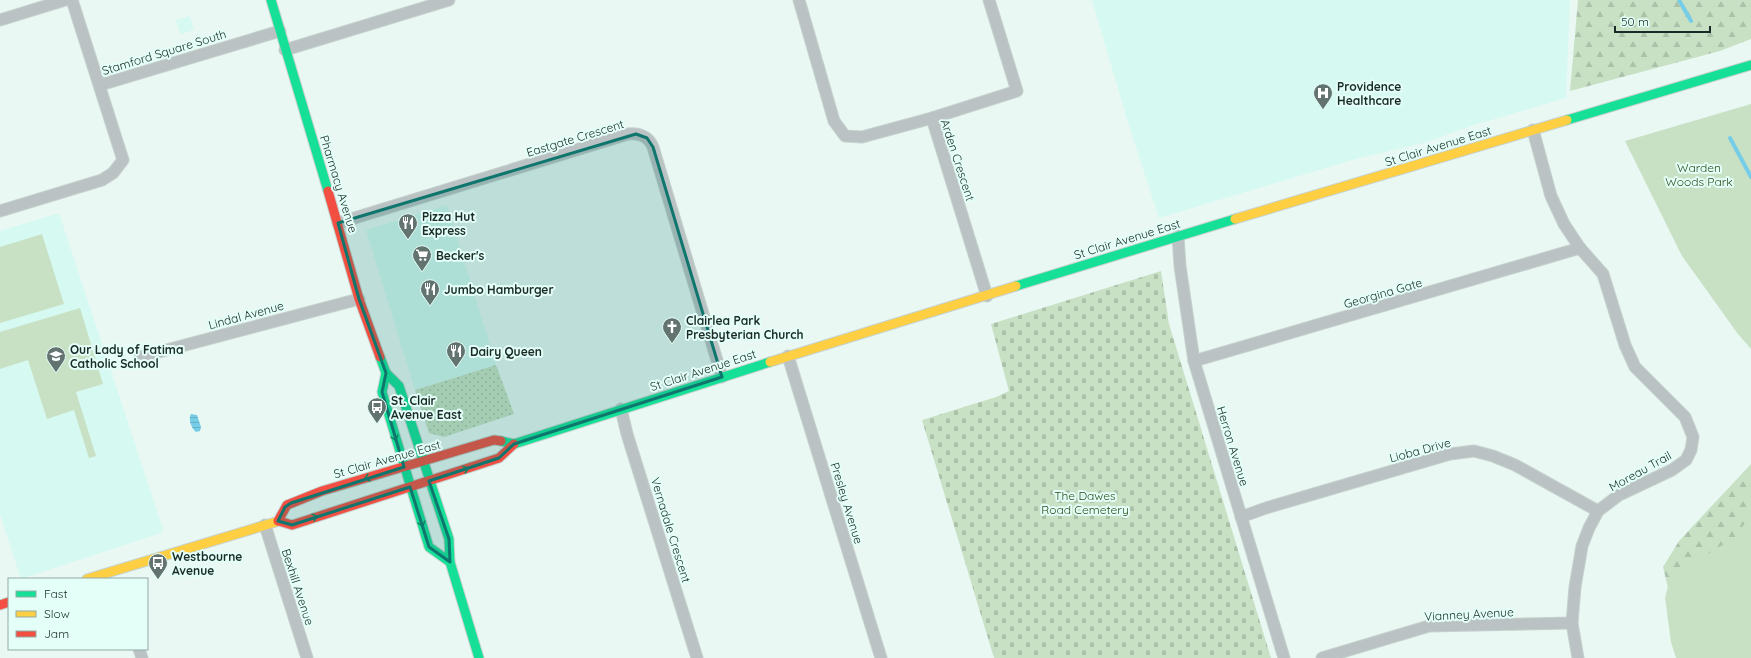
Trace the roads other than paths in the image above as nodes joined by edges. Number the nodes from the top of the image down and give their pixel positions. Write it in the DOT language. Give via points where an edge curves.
graph roads {
  1 [pos="65,0"];
  2 [pos="72,0"];
  3 [pos="270,0"];
  4 [pos="449,0"];
  5 [pos="798,0"];
  6 [pos="989,0"];
  7 [pos="0,20"];
  8 [pos="280,31"];
  9 [pos="285,50"];
  10 [pos="1751,66"];
  11 [pos="100,85"];
  12 [pos="932,118"];
  13 [pos="1533,130"];
  14 [pos="0,211"];
  15 [pos="338,223"];
  16 [pos="1178,236"];
  17 [pos="1580,248"];
  18 [pos="987,296"];
  19 [pos="359,298"];
  20 [pos="788,356"];
  21 [pos="140,357"];
  22 [pos="1194,361"];
  23 [pos="386,373"];
  24 [pos="722,377"];
  25 [pos="621,409"];
  26 [pos="514,444"];
  27 [pos="423,461"];
  28 [pos="404,467"];
  29 [pos="429,481"];
  30 [pos="410,487"];
  31 [pos="1598,512"];
  32 [pos="1241,517"];
  33 [pos="278,521"];
  34 [pos="265,524"];
  35 [pos="450,562"];
  36 [pos="118,575"];
  37 [pos="95,578"];
  38 [pos="1572,623"];
  39 [pos="307,658"];
  40 [pos="479,658"];
  41 [pos="697,658"];
  42 [pos="881,658"];
  43 [pos="1284,658"];
  44 [pos="1322,658"];
  45 [pos="1578,658"];
  1 -- 7 [label="street"];
  2 -- 11 [label="street"];
  3 -- 8 [label="main road, Pharmacy Avenue"];
  4 -- 9 [label="street"];
  5 -- 12 [label="street, Arden Crescent" via="834,120 845,136 862,137"];
  6 -- 12 [label="street" via="1017,91"];
  8 -- 9 [label="main road, Pharmacy Avenue"];
  8 -- 11 [label="street, Stamford Square South"];
  9 -- 15 [label="main road, Pharmacy Avenue"];
  10 -- 13 [label="main road, St Clair Avenue East"];
  11 -- 14 [label="street, Stamford Square South" via="122,160 113,173 102,180"];
  12 -- 18 [label="street, Arden Crescent"];
  13 -- 16 [label="main road, St Clair Avenue East"];
  13 -- 17 [label="street, Moreau Trail" via="1551,196 1564,224"];
  15 -- 19 [label="main road, Pharmacy Avenue"];
  15 -- 24 [label="street, Eastgate Crescent" via="628,134 640,134 647,138 653,147"];
  16 -- 18 [label="main road, St Clair Avenue East"];
  16 -- 22 [label="street, Herron Avenue"];
  17 -- 22 [label="street, Georgina Gate"];
  17 -- 31 [label="street, Moreau Trail" via="1603,274 1625,345 1635,367 1685,417 1693,437 1686,460 1672,470 1619,495"];
  18 -- 20 [label="main road, St Clair Avenue East"];
  19 -- 21 [label="street, Lindal Avenue"];
  19 -- 23 [label="main road, Pharmacy Avenue"];
  20 -- 24 [label="main road, St Clair Avenue East"];
  20 -- 42 [label="street, Presley Avenue"];
  22 -- 32 [label="street, Herron Avenue"];
  23 -- 27 [label="main road, Pharmacy Avenue" via="399,386"];
  23 -- 28 [label="main road, one-way" via="382,392"];
  24 -- 25 [label="main road, St Clair Avenue East"];
  25 -- 26 [label="main road, St Clair Avenue East"];
  25 -- 41 [label="street, Vernadale Crescent"];
  26 -- 27 [label="main road, St Clair Avenue East" via="494,440"];
  29 -- 26 [label="main road, St Clair Avenue East, one-way" via="499,458"];
  27 -- 28 [label="main road, St Clair Avenue East"];
  27 -- 29 [label="main road, Pharmacy Avenue"];
  28 -- 30 [label="main road"];
  28 -- 33 [label="main road, St Clair Avenue East, one-way" via="322,491 291,503 285,507"];
  29 -- 30 [label="main road, St Clair Avenue East"];
  29 -- 35 [label="main road, Pharmacy Avenue" via="449,539"];
  33 -- 30 [label="main road, St Clair Avenue East, one-way" via="292,525"];
  30 -- 35 [label="main road, one-way" via="429,547"];
  31 -- 32 [label="street, Lioba Drive" via="1515,465 1474,451 1450,454"];
  31 -- 38 [label="street, Moreau Trail" via="1582,546"];
  32 -- 43 [label="street, Herron Avenue"];
  33 -- 34 [label="main road, St Clair Avenue East"];
  34 -- 36 [label="main road, St Clair Avenue East"];
  34 -- 39 [label="street, Bexhill Avenue"];
  35 -- 40 [label="main road, Pharmacy Avenue"];
  36 -- 37 [label="main road, St Clair Avenue East"];
  38 -- 44 [label="street, Vianney Avenue" via="1429,626"];
  38 -- 45 [label="street, Moreau Trail"];
}
